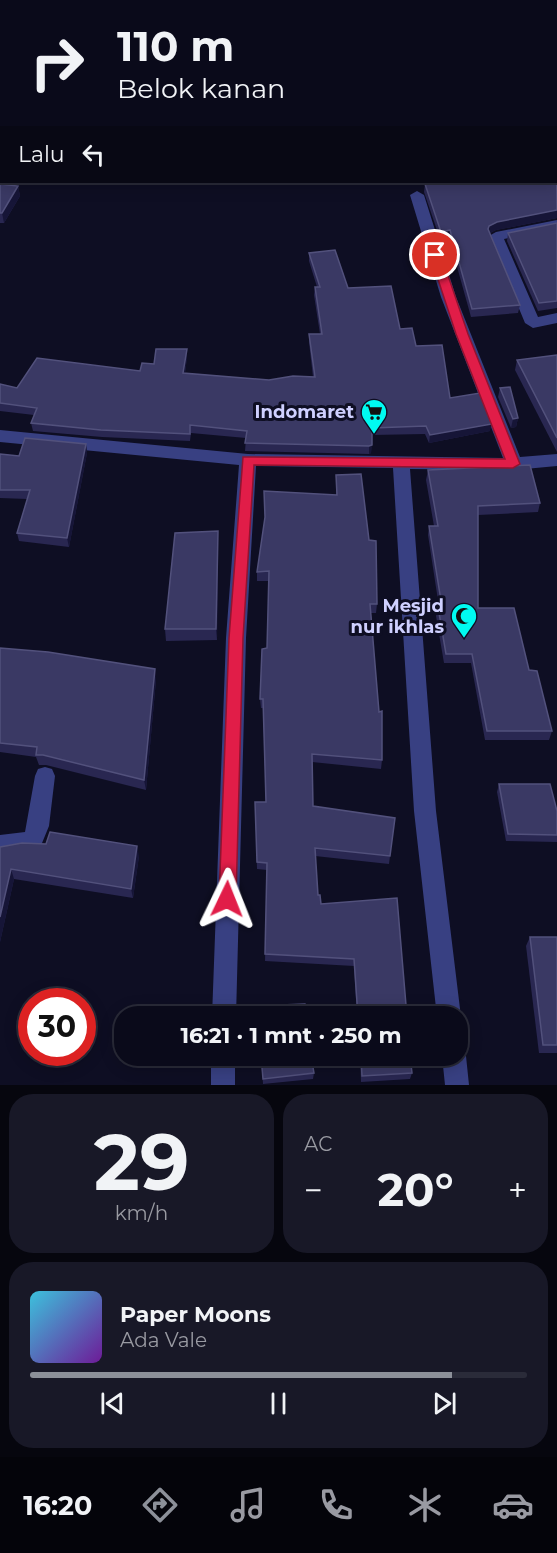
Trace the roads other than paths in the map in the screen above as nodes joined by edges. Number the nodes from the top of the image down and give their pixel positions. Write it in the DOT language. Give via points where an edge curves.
graph roads {
  1 [pos="417,195"];
  2 [pos="557,224"];
  3 [pos="557,318"];
  4 [pos="0,436"];
  5 [pos="557,459"];
  6 [pos="248,460"];
  7 [pos="401,462"];
  8 [pos="513,464"];
  9 [pos="45,776"];
  10 [pos="0,845"];
  11 [pos="224,1006"];
  12 [pos="448,1006"];
  13 [pos="223,1066"];
  14 [pos="454,1066"];
  15 [pos="223,1085"];
  16 [pos="457,1085"];
  1 -- 8 [label="street" via="462,334"];
  2 -- 3 [label="street" via="496,236 533,323"];
  4 -- 6 [label="street"];
  5 -- 8 [label="street"];
  6 -- 7 [label="street"];
  6 -- 11 [label="street" via="236,638"];
  7 -- 8 [label="street"];
  7 -- 12 [label="street" via="425,811"];
  9 -- 10 [label="street" via="39,826 32,841"];
  13 -- 15 [label="street"];
  14 -- 16 [label="street"];
}
